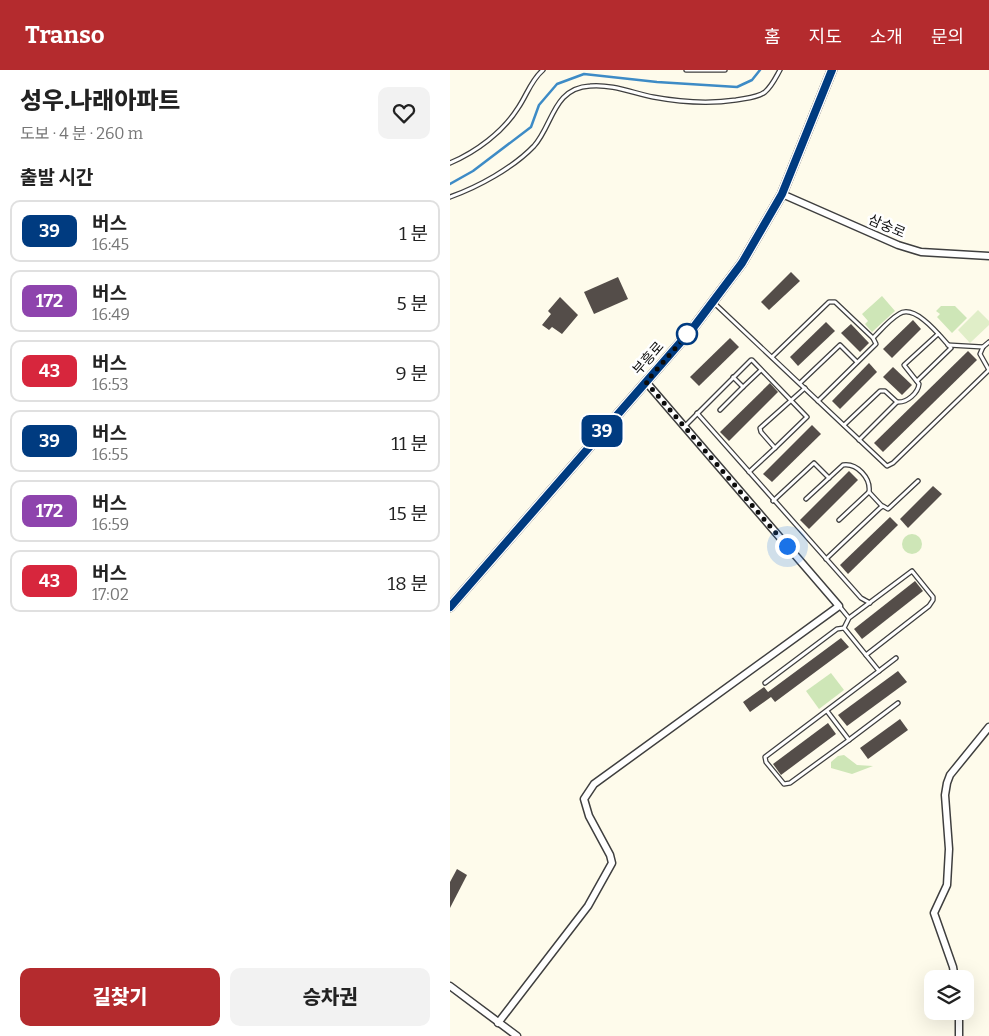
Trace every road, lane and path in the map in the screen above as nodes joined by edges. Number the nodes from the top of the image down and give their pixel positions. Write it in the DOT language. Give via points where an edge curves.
graph roads {
  1 [pos="543,70"];
  2 [pos="686,70"];
  3 [pos="725,70"];
  4 [pos="780,70"];
  5 [pos="832,70"];
  6 [pos="450,163"];
  7 [pos="782,194"];
  8 [pos="450,196"];
  9 [pos="989,253"];
  10 [pos="713,302"];
  11 [pos="938,334"];
  12 [pos="873,338"];
  13 [pos="989,342"];
  14 [pos="948,345"];
  15 [pos="983,347"];
  16 [pos="772,357"];
  17 [pos="857,362"];
  18 [pos="761,370"];
  19 [pos="989,370"];
  20 [pos="733,377"];
  21 [pos="917,380"];
  22 [pos="646,382"];
  23 [pos="800,383"];
  24 [pos="743,387"];
  25 [pos="805,388"];
  26 [pos="791,401"];
  27 [pos="818,401"];
  28 [pos="897,402"];
  29 [pos="720,410"];
  30 [pos="697,413"];
  31 [pos="844,425"];
  32 [pos="684,426"];
  33 [pos="859,440"];
  34 [pos="775,448"];
  35 [pos="749,472"];
  36 [pos="829,478"];
  37 [pos="918,481"];
  38 [pos="869,492"];
  39 [pos="806,499"];
  40 [pos="773,501"];
  41 [pos="882,506"];
  42 [pos="840,520"];
  43 [pos="826,559"];
  44 [pos="870,602"];
  45 [pos="839,606"];
  46 [pos="450,607"];
  47 [pos="849,618"];
  48 [pos="844,628"];
  49 [pos="866,655"];
  50 [pos="896,658"];
  51 [pos="879,671"];
  52 [pos="765,683"];
  53 [pos="898,703"];
  54 [pos="826,711"];
  55 [pos="989,727"];
  56 [pos="849,740"];
  57 [pos="954,970"];
  58 [pos="450,986"];
  59 [pos="959,1020"];
  60 [pos="498,1023"];
  61 [pos="517,1036"];
  62 [pos="959,1036"];
  1 -- 6 [label="lane" via="534,78 512,117 495,135"];
  2 -- 3 [label="lane"];
  4 -- 8 [label="lane" via="765,92 752,98 723,102 662,98 612,87 588,86 573,91 555,106 534,146 480,185"];
  5 -- 7 [label="main road, 부흥로"];
  7 -- 9 [label="street, 삼숭로" via="921,252"];
  7 -- 10 [label="main road, 부흥로" via="742,263"];
  10 -- 16 [label="lane"];
  10 -- 22 [label="main road, 부흥로"];
  11 -- 12 [label="lane" via="918,314 905,312"];
  11 -- 14 [label="lane"];
  11 -- 21 [label="lane" via="904,365"];
  12 -- 16 [label="lane" via="831,301"];
  12 -- 17 [label="lane" via="876,344"];
  13 -- 15 [label="lane"];
  14 -- 15 [label="lane"];
  14 -- 21 [label="lane" via="950,351"];
  15 -- 19 [label="lane" via="980,356"];
  16 -- 23 [label="lane"];
  17 -- 23 [label="lane" via="840,345"];
  17 -- 27 [label="lane"];
  18 -- 20 [label="lane" via="750,360"];
  18 -- 24 [label="lane"];
  18 -- 26 [label="lane"];
  19 -- 33 [label="lane" via="890,466"];
  20 -- 24 [label="lane"];
  20 -- 30 [label="lane"];
  21 -- 28 [label="lane" via="919,387 913,395 904,402"];
  22 -- 32 [label="street"];
  22 -- 46 [label="main road, 부흥로"];
  23 -- 25 [label="lane"];
  24 -- 29 [label="lane"];
  25 -- 26 [label="lane"];
  25 -- 27 [label="lane"];
  26 -- 34 [label="lane" via="760,428"];
  26 -- 34 [label="lane" via="807,419"];
  27 -- 31 [label="lane"];
  28 -- 31 [label="lane" via="885,391 880,391"];
  28 -- 33 [label="lane"];
  30 -- 32 [label="lane"];
  30 -- 35 [label="lane"];
  31 -- 33 [label="lane"];
  32 -- 45 [label="street"];
  34 -- 35 [label="lane"];
  35 -- 40 [label="lane"];
  36 -- 38 [label="lane" via="843,465 852,466 868,480"];
  36 -- 39 [label="lane"];
  36 -- 40 [label="lane" via="814,463"];
  37 -- 41 [label="lane" via="888,509"];
  38 -- 41 [label="lane"];
  38 -- 42 [label="lane"];
  40 -- 43 [label="lane"];
  41 -- 43 [label="lane"];
  43 -- 44 [label="lane" via="860,598"];
  44 -- 47 [label="lane"];
  44 -- 49 [label="lane" via="912,571 933,600"];
  45 -- 47 [label="lane"];
  45 -- 60 [label="street" via="594,784 584,800 586,809 612,863 588,906"];
  47 -- 48 [label="lane"];
  48 -- 49 [label="lane"];
  48 -- 52 [label="lane" via="837,629"];
  49 -- 51 [label="lane"];
  50 -- 51 [label="lane"];
  51 -- 54 [label="lane"];
  53 -- 56 [label="lane"];
  54 -- 56 [label="lane"];
  54 -- 56 [label="lane" via="766,756 766,762 788,784"];
  55 -- 57 [label="street" via="950,775 945,795 949,849 947,885 934,913"];
  58 -- 60 [label="street"];
  59 -- 62 [label="street"];
  60 -- 61 [label="street"];
}
